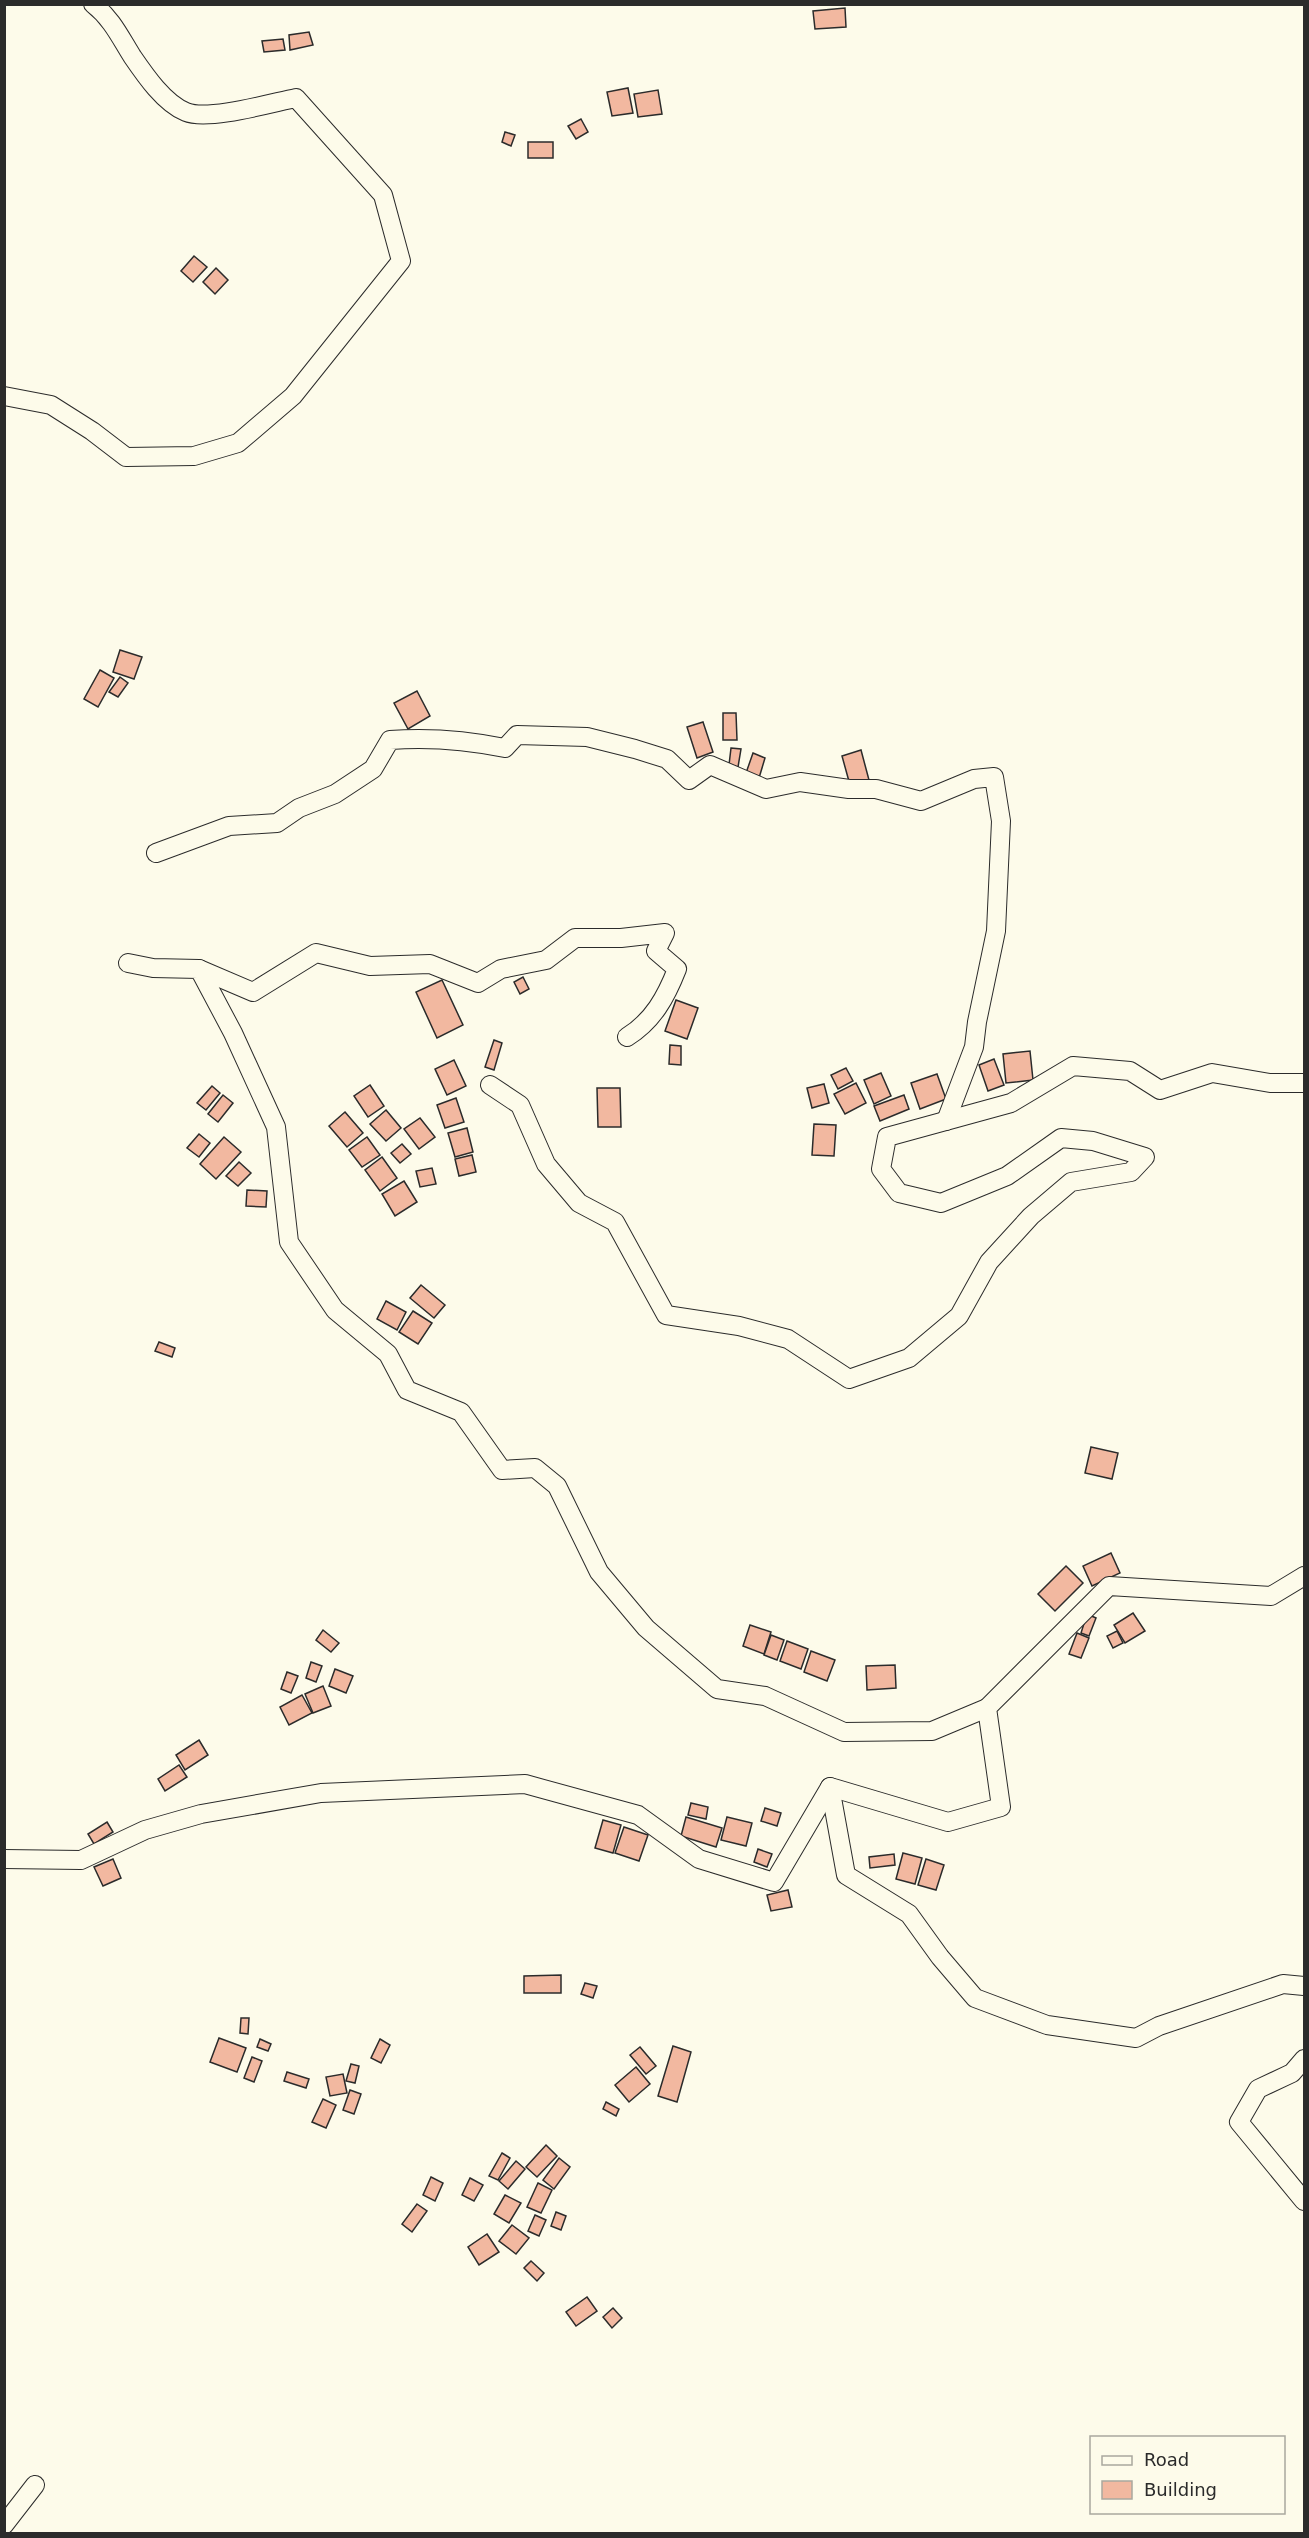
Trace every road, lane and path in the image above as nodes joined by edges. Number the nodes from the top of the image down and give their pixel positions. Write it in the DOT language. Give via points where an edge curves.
graph roads {
  1 [pos="93,4"];
  2 [pos="4,396"];
  3 [pos="156,853"];
  4 [pos="128,963"];
  5 [pos="199,969"];
  6 [pos="627,1037"];
  7 [pos="1305,1083"];
  8 [pos="490,1085"];
  9 [pos="946,1121"];
  10 [pos="1305,1576"];
  11 [pos="987,1708"];
  12 [pos="830,1787"];
  13 [pos="4,1859"];
  14 [pos="1305,1986"];
  15 [pos="1305,2059"];
  16 [pos="1305,2201"];
  17 [pos="35,2485"];
  18 [pos="4,2525"];
  1 -- 2 [label="street" via="108,16 162,94 187,113 220,114 296,98 383,195 401,261 293,396 238,443 194,456 126,457 51,405"];
  3 -- 9 [label="street" via="229,826 277,822 298,808 335,794 373,769 390,740 424,737 505,748 516,735 587,737 667,759 689,780 710,765 766,789 800,782 876,789 921,801 974,779 994,777 1001,821 996,932 974,1047"];
  4 -- 5 [label="street"];
  5 -- 6 [label="street" via="253,992 316,954 370,966 430,964 478,982 501,969 546,960 575,938 665,933 656,951 677,969 667,994 643,1027"];
  5 -- 11 [label="street" via="276,1127 289,1242 335,1310 388,1354 406,1390 461,1412 502,1470 535,1468 556,1486 599,1572 646,1628 717,1689 765,1696 844,1732 932,1731"];
  7 -- 9 [label="street" via="1270,1083 1212,1073 1160,1090 1130,1071 1072,1066 1011,1103"];
  8 -- 9 [label="street" via="520,1105 546,1164 579,1203 615,1222 666,1315 738,1326 788,1339 849,1379 909,1358 958,1316 989,1262 1030,1216 1071,1182 1131,1172 1146,1157 1094,1141 1061,1138 1007,1176 941,1203 899,1193 881,1169 887,1137"];
  10 -- 11 [label="street" via="1271,1596 1109,1586"];
  11 -- 12 [label="street" via="1001,1807 948,1822"];
  12 -- 13 [label="street" via="774,1882 699,1859 638,1815 525,1784 321,1793 201,1814 145,1830 81,1860"];
  12 -- 14 [label="street" via="846,1875 909,1914 975,1998 1047,2025 1136,2038 1159,2026 1283,1984"];
  15 -- 16 [label="street" via="1292,2073 1258,2089 1239,2122"];
  17 -- 18 [label="street"];
}
